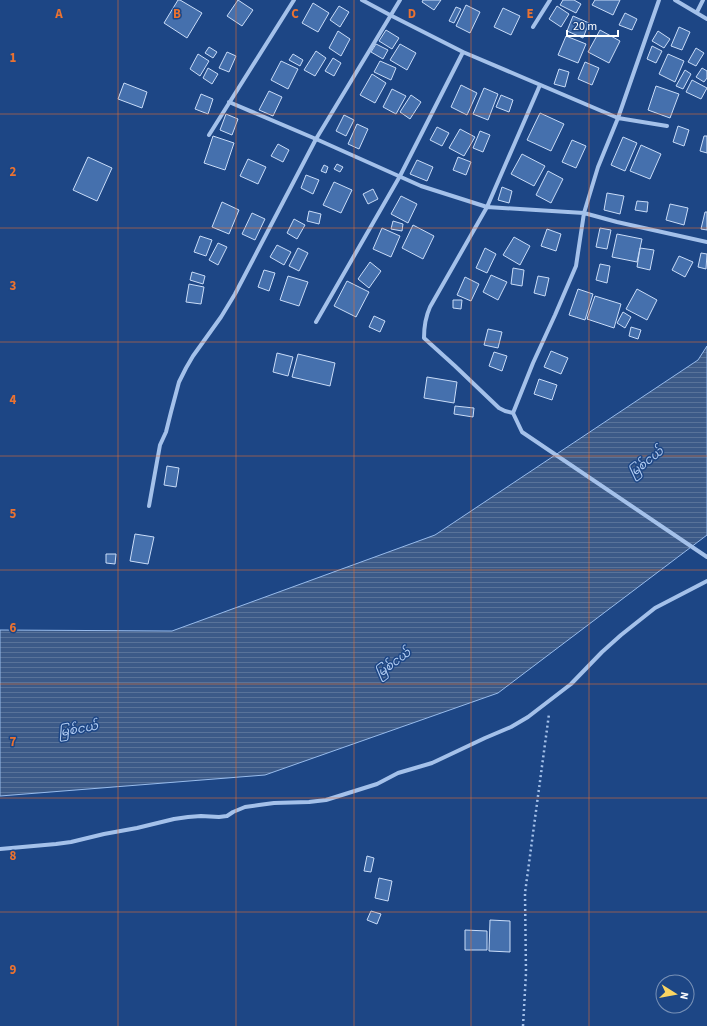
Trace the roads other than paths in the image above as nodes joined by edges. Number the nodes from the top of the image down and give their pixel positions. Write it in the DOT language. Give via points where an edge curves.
graph roads {
  1 [pos="294,0"];
  2 [pos="362,0"];
  3 [pos="400,0"];
  4 [pos="550,0"];
  5 [pos="659,0"];
  6 [pos="675,0"];
  7 [pos="703,0"];
  8 [pos="697,12"];
  9 [pos="390,15"];
  10 [pos="707,19"];
  11 [pos="533,27"];
  12 [pos="463,52"];
  13 [pos="540,86"];
  14 [pos="229,102"];
  15 [pos="618,118"];
  16 [pos="667,126"];
  17 [pos="209,135"];
  18 [pos="316,139"];
  19 [pos="400,176"];
  20 [pos="486,206"];
  21 [pos="584,212"];
  22 [pos="707,242"];
  23 [pos="316,322"];
  24 [pos="513,413"];
  25 [pos="149,506"];
  26 [pos="706,556"];
  27 [pos="707,581"];
  28 [pos="0,849"];
  1 -- 14 [label="street"];
  2 -- 9 [label="street"];
  3 -- 9 [label="street"];
  4 -- 11 [label="street"];
  5 -- 15 [label="street"];
  6 -- 8 [label="street"];
  7 -- 8 [label="street"];
  8 -- 10 [label="street"];
  9 -- 12 [label="street"];
  9 -- 18 [label="street"];
  12 -- 13 [label="street"];
  12 -- 19 [label="street"];
  13 -- 15 [label="street"];
  13 -- 20 [label="street"];
  14 -- 17 [label="street"];
  14 -- 18 [label="street"];
  15 -- 16 [label="street"];
  15 -- 21 [label="street" via="598,167"];
  18 -- 19 [label="street"];
  18 -- 25 [label="street" via="235,294 193,356 179,382 160,445"];
  19 -- 20 [label="street" via="422,186"];
  19 -- 23 [label="street"];
  20 -- 21 [label="street"];
  20 -- 24 [label="street" via="425,317 424,338 499,408"];
  21 -- 22 [label="street"];
  21 -- 24 [label="street" via="576,266"];
  24 -- 26 [label="street" via="522,432"];
  27 -- 28 [label="street" via="655,608 602,652 571,684 528,717 432,763 398,773 377,784 326,800 259,805 219,818 188,817 64,843"];
}
